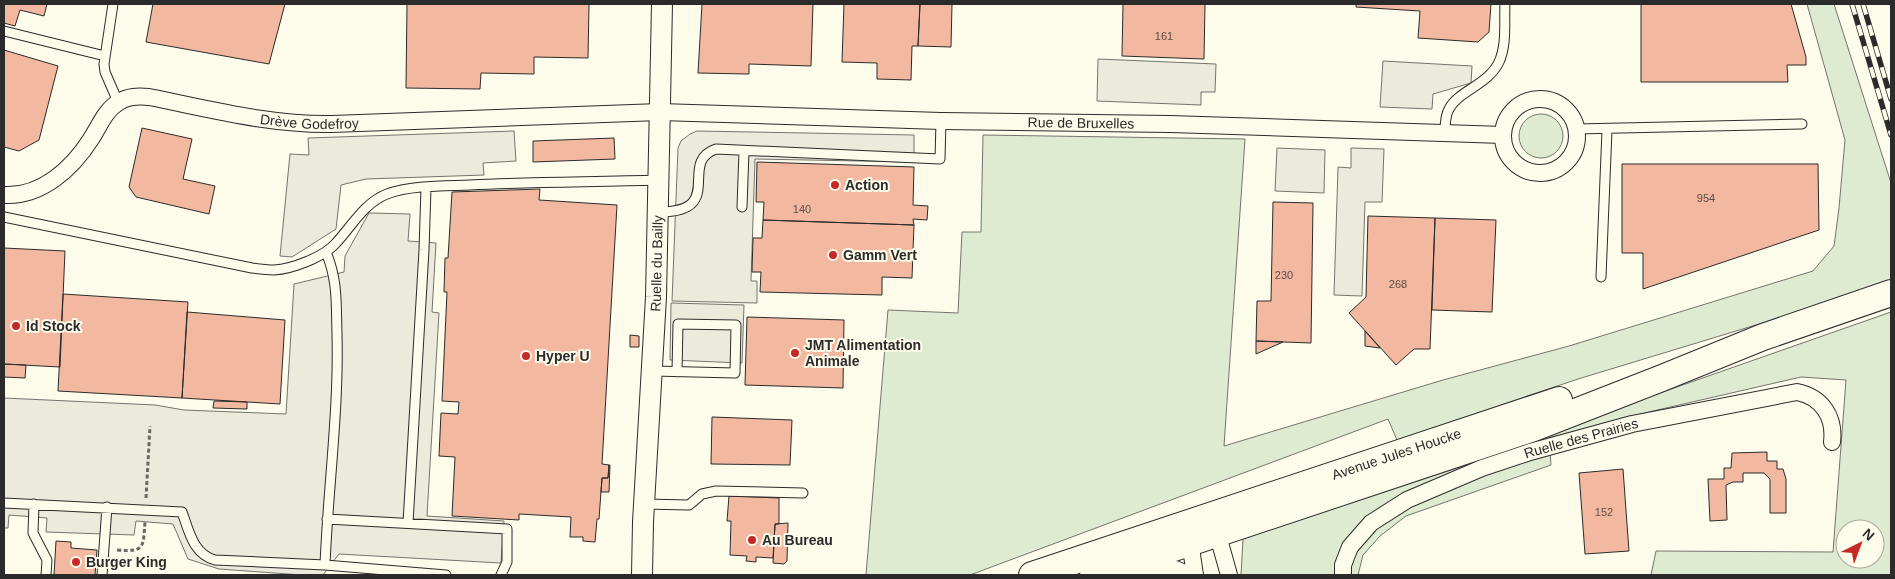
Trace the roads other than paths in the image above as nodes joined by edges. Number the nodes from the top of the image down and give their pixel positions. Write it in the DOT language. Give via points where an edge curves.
graph roads {
  1 [pos="113,4"];
  2 [pos="662,4"];
  3 [pos="1505,4"];
  4 [pos="4,30"];
  5 [pos="105,56"];
  6 [pos="118,102"];
  7 [pos="660,112"];
  8 [pos="941,121"];
  9 [pos="1802,124"];
  10 [pos="1576,129"];
  11 [pos="1607,130"];
  12 [pos="1445,132"];
  13 [pos="1504,135"];
  14 [pos="744,151"];
  15 [pos="659,180"];
  16 [pos="426,188"];
  17 [pos="4,195"];
  18 [pos="742,207"];
  19 [pos="658,212"];
  20 [pos="4,217"];
  21 [pos="326,252"];
  22 [pos="1601,277"];
  23 [pos="1891,293"];
  24 [pos="653,371"];
  25 [pos="677,372"];
  26 [pos="1832,442"];
  27 [pos="803,493"];
  28 [pos="4,503"];
  29 [pos="34,504"];
  30 [pos="107,507"];
  31 [pos="644,513"];
  32 [pos="327,518"];
  33 [pos="408,523"];
  34 [pos="1204,528"];
  35 [pos="325,565"];
  36 [pos="404,573"];
  37 [pos="46,575"];
  38 [pos="102,575"];
  39 [pos="446,575"];
  40 [pos="500,575"];
  41 [pos="627,575"];
  42 [pos="642,575"];
  43 [pos="1032,575"];
  44 [pos="1093,575"];
  45 [pos="1120,575"];
  46 [pos="1187,575"];
  47 [pos="1196,575"];
  48 [pos="1229,575"];
  49 [pos="1342,575"];
  1 -- 5 [label="lane"];
  2 -- 7 [label="street, Ruelle du Bailly"];
  3 -- 12 [label="lane" via="1500,60 1482,83 1451,105"];
  4 -- 5 [label="lane"];
  5 -- 6 [label="lane" via="105,72"];
  6 -- 7 [label="street, Drève Godefroy" via="133,96 149,96 266,120 314,124"];
  6 -- 17 [label="street" via="78,158 61,174 27,193"];
  7 -- 8 [label="street, Rue de Bruxelles"];
  7 -- 15 [label="street, Ruelle du Bailly"];
  8 -- 12 [label="street, Rue de Bruxelles"];
  8 -- 14 [label="lane" via="940,159"];
  9 -- 11 [label="lane"];
  10 -- 11 [label="lane"];
  10 -- 13 [label="street" via="1572,117 1562,107 1537,99 1514,111 1506,122"];
  10 -- 13 [label="street" via="1576,144 1571,157 1560,167 1539,173 1525,170 1514,161 1506,149"];
  11 -- 22 [label="lane"];
  12 -- 13 [label="street, Rue de Bruxelles"];
  14 -- 18 [label="lane"];
  14 -- 19 [label="lane" via="710,151 701,160 698,192 691,204 676,212"];
  15 -- 16 [label="lane"];
  15 -- 19 [label="street, Ruelle du Bailly"];
  16 -- 21 [label="lane" via="398,191 380,198 364,210"];
  16 -- 33 [label="lane"];
  19 -- 24 [label="street, Ruelle du Bailly"];
  20 -- 21 [label="lane" via="264,270 285,268"];
  21 -- 32 [label="lane" via="336,279 338,359"];
  23 -- 34 [label="main road, Avenue Jules Houcke" via="1763,337 1678,360"];
  24 -- 25 [label="lane"];
  24 -- 31 [label="street, Ruelle du Bailly"];
  25 -- 25 [label="lane" via="736,373 736,325 678,324"];
  26 -- 49 [label="street, Ruelle des Prairies" via="1832,425 1825,409 1812,397 1797,392 1616,428 1507,459 1407,500 1371,523 1356,538 1346,555"];
  27 -- 31 [label="lane" via="716,491 702,494 689,505"];
  28 -- 29 [label="lane"];
  29 -- 30 [label="lane"];
  29 -- 37 [label="lane" via="33,533 47,560"];
  30 -- 35 [label="lane" via="182,512 201,554 210,558"];
  30 -- 38 [label="lane"];
  31 -- 41 [label="street, Ruelle du Bailly"];
  31 -- 42 [label="street, Ruelle du Bailly"];
  32 -- 33 [label="lane"];
  32 -- 35 [label="lane"];
  33 -- 40 [label="lane" via="507,529 507,562"];
  34 -- 43 [label="main road, Avenue Jules Houcke"];
  34 -- 44 [label="main road, Avenue Jules Houcke"];
  34 -- 47 [label="street"];
  34 -- 48 [label="street"];
  35 -- 36 [label="lane"];
  36 -- 39 [label="lane"];
  45 -- 46 [label="street" via="1159,567 1177,569"];
}
